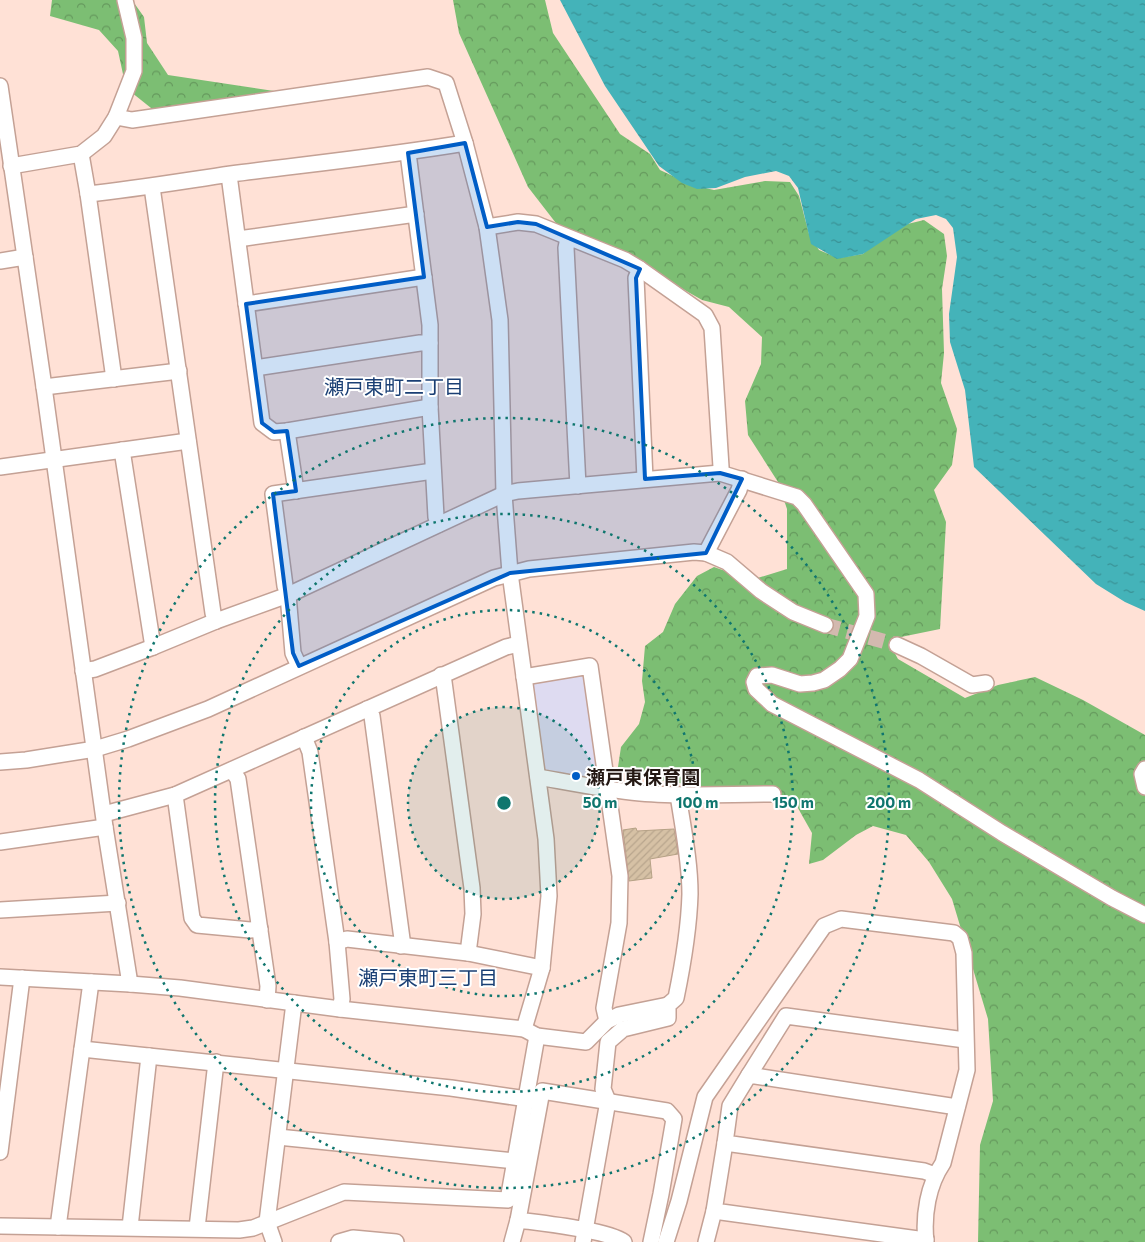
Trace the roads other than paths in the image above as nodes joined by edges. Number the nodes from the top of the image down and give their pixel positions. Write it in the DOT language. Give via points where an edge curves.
graph roads {
  1 [pos="125,0"];
  2 [pos="0,86"];
  3 [pos="116,117"];
  4 [pos="465,143"];
  5 [pos="408,153"];
  6 [pos="81,154"];
  7 [pos="11,166"];
  8 [pos="229,174"];
  9 [pos="152,187"];
  10 [pos="88,194"];
  11 [pos="416,214"];
  12 [pos="487,227"];
  13 [pos="568,238"];
  14 [pos="238,239"];
  15 [pos="25,257"];
  16 [pos="0,261"];
  17 [pos="640,269"];
  18 [pos="424,278"];
  19 [pos="246,304"];
  20 [pos="430,343"];
  21 [pos="255,368"];
  22 [pos="178,371"];
  23 [pos="114,379"];
  24 [pos="44,388"];
  25 [pos="430,407"];
  26 [pos="287,431"];
  27 [pos="188,441"];
  28 [pos="122,450"];
  29 [pos="54,459"];
  30 [pos="0,468"];
  31 [pos="434,471"];
  32 [pos="720,473"];
  33 [pos="645,479"];
  34 [pos="742,479"];
  35 [pos="578,486"];
  36 [pos="296,491"];
  37 [pos="504,494"];
  38 [pos="439,524"];
  39 [pos="706,553"];
  40 [pos="510,573"];
  41 [pos="288,595"];
  42 [pos="216,621"];
  43 [pos="825,625"];
  44 [pos="519,644"];
  45 [pos="897,645"];
  46 [pos="153,648"];
  47 [pos="299,666"];
  48 [pos="83,671"];
  49 [pos="441,675"];
  50 [pos="524,677"];
  51 [pos="986,683"];
  52 [pos="367,709"];
  53 [pos="304,738"];
  54 [pos="95,749"];
  55 [pos="0,762"];
  56 [pos="1145,769"];
  57 [pos="232,770"];
  58 [pos="538,777"];
  59 [pos="1145,787"];
  60 [pos="608,790"];
  61 [pos="773,794"];
  62 [pos="175,795"];
  63 [pos="678,795"];
  64 [pos="105,820"];
  65 [pos="0,842"];
  66 [pos="118,903"];
  67 [pos="0,910"];
  68 [pos="1145,915"];
  69 [pos="260,929"];
  70 [pos="337,942"];
  71 [pos="401,946"];
  72 [pos="468,953"];
  73 [pos="542,968"];
  74 [pos="0,977"];
  75 [pos="22,978"];
  76 [pos="91,982"];
  77 [pos="130,984"];
  78 [pos="266,1000"];
  79 [pos="294,1003"];
  80 [pos="668,1006"];
  81 [pos="340,1009"];
  82 [pos="608,1021"];
  83 [pos="531,1033"];
  84 [pos="965,1040"];
  85 [pos="82,1049"];
  86 [pos="150,1056"];
  87 [pos="216,1062"];
  88 [pos="285,1070"];
  89 [pos="749,1075"];
  90 [pos="527,1099"];
  91 [pos="608,1100"];
  92 [pos="957,1106"];
  93 [pos="278,1137"];
  94 [pos="726,1143"];
  95 [pos="0,1152"];
  96 [pos="515,1161"];
  97 [pos="935,1174"];
  98 [pos="714,1211"];
  99 [pos="518,1220"];
  100 [pos="267,1222"];
  101 [pos="0,1226"];
  102 [pos="58,1226"];
  103 [pos="130,1227"];
  104 [pos="191,1233"];
  105 [pos="584,1236"];
  106 [pos="926,1240"];
  107 [pos="274,1242"];
  108 [pos="340,1242"];
  109 [pos="396,1242"];
  110 [pos="512,1242"];
  111 [pos="624,1242"];
  112 [pos="651,1242"];
  113 [pos="666,1242"];
  114 [pos="706,1242"];
  1 -- 3 [label="street" via="134,38 134,71"];
  2 -- 7 [label="street"];
  3 -- 4 [label="street" via="132,120 428,77 446,83"];
  3 -- 6 [label="street" via="104,136"];
  4 -- 5 [label="street"];
  4 -- 12 [label="street"];
  5 -- 8 [label="street"];
  5 -- 11 [label="street"];
  6 -- 7 [label="street"];
  6 -- 10 [label="street"];
  7 -- 15 [label="street"];
  8 -- 9 [label="street"];
  8 -- 14 [label="street"];
  9 -- 10 [label="street"];
  9 -- 22 [label="street"];
  10 -- 23 [label="street"];
  11 -- 14 [label="street"];
  11 -- 18 [label="street"];
  12 -- 13 [label="street" via="518,222 536,224"];
  12 -- 37 [label="street" via="500,320"];
  13 -- 17 [label="street"];
  13 -- 35 [label="street"];
  14 -- 19 [label="street"];
  15 -- 16 [label="street"];
  15 -- 24 [label="street"];
  17 -- 32 [label="street" via="705,315 712,328"];
  17 -- 33 [label="street" via="636,278"];
  18 -- 19 [label="street"];
  18 -- 20 [label="street"];
  19 -- 21 [label="street"];
  20 -- 21 [label="street"];
  20 -- 25 [label="street"];
  21 -- 26 [label="street" via="262,423 274,432"];
  22 -- 23 [label="street"];
  22 -- 27 [label="street"];
  23 -- 24 [label="street"];
  24 -- 29 [label="street"];
  25 -- 26 [label="street"];
  25 -- 31 [label="street"];
  26 -- 36 [label="street"];
  27 -- 28 [label="street"];
  27 -- 42 [label="street"];
  28 -- 29 [label="street"];
  28 -- 46 [label="street"];
  29 -- 30 [label="street"];
  29 -- 48 [label="street"];
  31 -- 36 [label="street"];
  31 -- 38 [label="street"];
  32 -- 33 [label="street"];
  32 -- 34 [label="street"];
  33 -- 35 [label="street"];
  34 -- 39 [label="street"];
  34 -- 68 [label="street" via="797,497 866,594 867,616 850,658 840,669 813,683 800,684 772,675 757,676 754,682 756,689 772,704 920,780 1011,838"];
  35 -- 37 [label="street"];
  36 -- 41 [label="street" via="273,494"];
  37 -- 38 [label="street"];
  37 -- 40 [label="street"];
  38 -- 41 [label="street"];
  39 -- 40 [label="street"];
  39 -- 43 [label="street" via="726,562 793,612"];
  40 -- 44 [label="street"];
  40 -- 47 [label="street"];
  41 -- 42 [label="street"];
  41 -- 47 [label="street" via="293,653"];
  42 -- 46 [label="street"];
  44 -- 49 [label="street" via="506,646"];
  44 -- 50 [label="street"];
  45 -- 51 [label="street" via="972,684"];
  46 -- 48 [label="street"];
  47 -- 54 [label="street" via="208,709"];
  48 -- 54 [label="street"];
  49 -- 52 [label="street"];
  49 -- 72 [label="street" via="472,888 473,914"];
  50 -- 58 [label="street"];
  50 -- 60 [label="street" via="590,666"];
  52 -- 53 [label="street"];
  52 -- 71 [label="street" via="372,716"];
  53 -- 57 [label="street"];
  53 -- 70 [label="street" via="310,752"];
  54 -- 55 [label="street"];
  54 -- 64 [label="street"];
  56 -- 59 [label="street" via="1142,774"];
  57 -- 62 [label="street"];
  57 -- 69 [label="street" via="238,779"];
  58 -- 60 [label="street"];
  58 -- 73 [label="street" via="549,896"];
  60 -- 63 [label="street"];
  60 -- 82 [label="street" via="620,876 619,923 604,1008"];
  61 -- 63 [label="street"];
  62 -- 64 [label="street"];
  62 -- 69 [label="street" via="192,918 197,924"];
  63 -- 80 [label="street" via="690,895 676,998"];
  64 -- 65 [label="street"];
  64 -- 66 [label="street"];
  66 -- 67 [label="street"];
  66 -- 77 [label="street"];
  69 -- 78 [label="street" via="268,986"];
  70 -- 71 [label="street" via="347,940"];
  70 -- 81 [label="street"];
  71 -- 72 [label="street"];
  72 -- 73 [label="street"];
  73 -- 83 [label="street"];
  74 -- 75 [label="street"];
  75 -- 76 [label="street"];
  75 -- 95 [label="street"];
  76 -- 77 [label="street"];
  76 -- 85 [label="street"];
  77 -- 78 [label="street"];
  78 -- 79 [label="street"];
  79 -- 81 [label="street"];
  79 -- 88 [label="street"];
  80 -- 82 [label="street" via="619,1015"];
  80 -- 91 [label="street" via="668,1018 623,1029 608,1042 603,1088"];
  81 -- 83 [label="street"];
  82 -- 83 [label="street" via="586,1042"];
  83 -- 90 [label="street"];
  84 -- 89 [label="street" via="786,1016"];
  84 -- 92 [label="street" via="967,1070"];
  84 -- 113 [label="street" via="964,953 960,938 954,933 841,919 824,926 705,1097"];
  85 -- 86 [label="street"];
  85 -- 102 [label="street"];
  86 -- 87 [label="street"];
  86 -- 103 [label="street"];
  87 -- 88 [label="street"];
  87 -- 104 [label="street"];
  88 -- 90 [label="street"];
  88 -- 93 [label="street"];
  89 -- 92 [label="street"];
  89 -- 94 [label="street" via="730,1106"];
  90 -- 96 [label="street"];
  91 -- 99 [label="street" via="542,1090"];
  91 -- 105 [label="street"];
  91 -- 112 [label="street" via="667,1111 674,1120"];
  92 -- 97 [label="street" via="943,1163"];
  93 -- 96 [label="street"];
  93 -- 100 [label="street"];
  94 -- 97 [label="street"];
  94 -- 98 [label="street"];
  96 -- 100 [label="street" via="508,1200 344,1192"];
  97 -- 106 [label="street" via="926,1208"];
  98 -- 106 [label="street"];
  98 -- 114 [label="street"];
  99 -- 105 [label="street"];
  99 -- 110 [label="street"];
  100 -- 104 [label="street" via="253,1228"];
  100 -- 107 [label="street"];
  101 -- 102 [label="street"];
  102 -- 103 [label="street"];
  103 -- 104 [label="street"];
  105 -- 111 [label="street" via="618,1237"];
  108 -- 109 [label="street" via="353,1238"];
}
